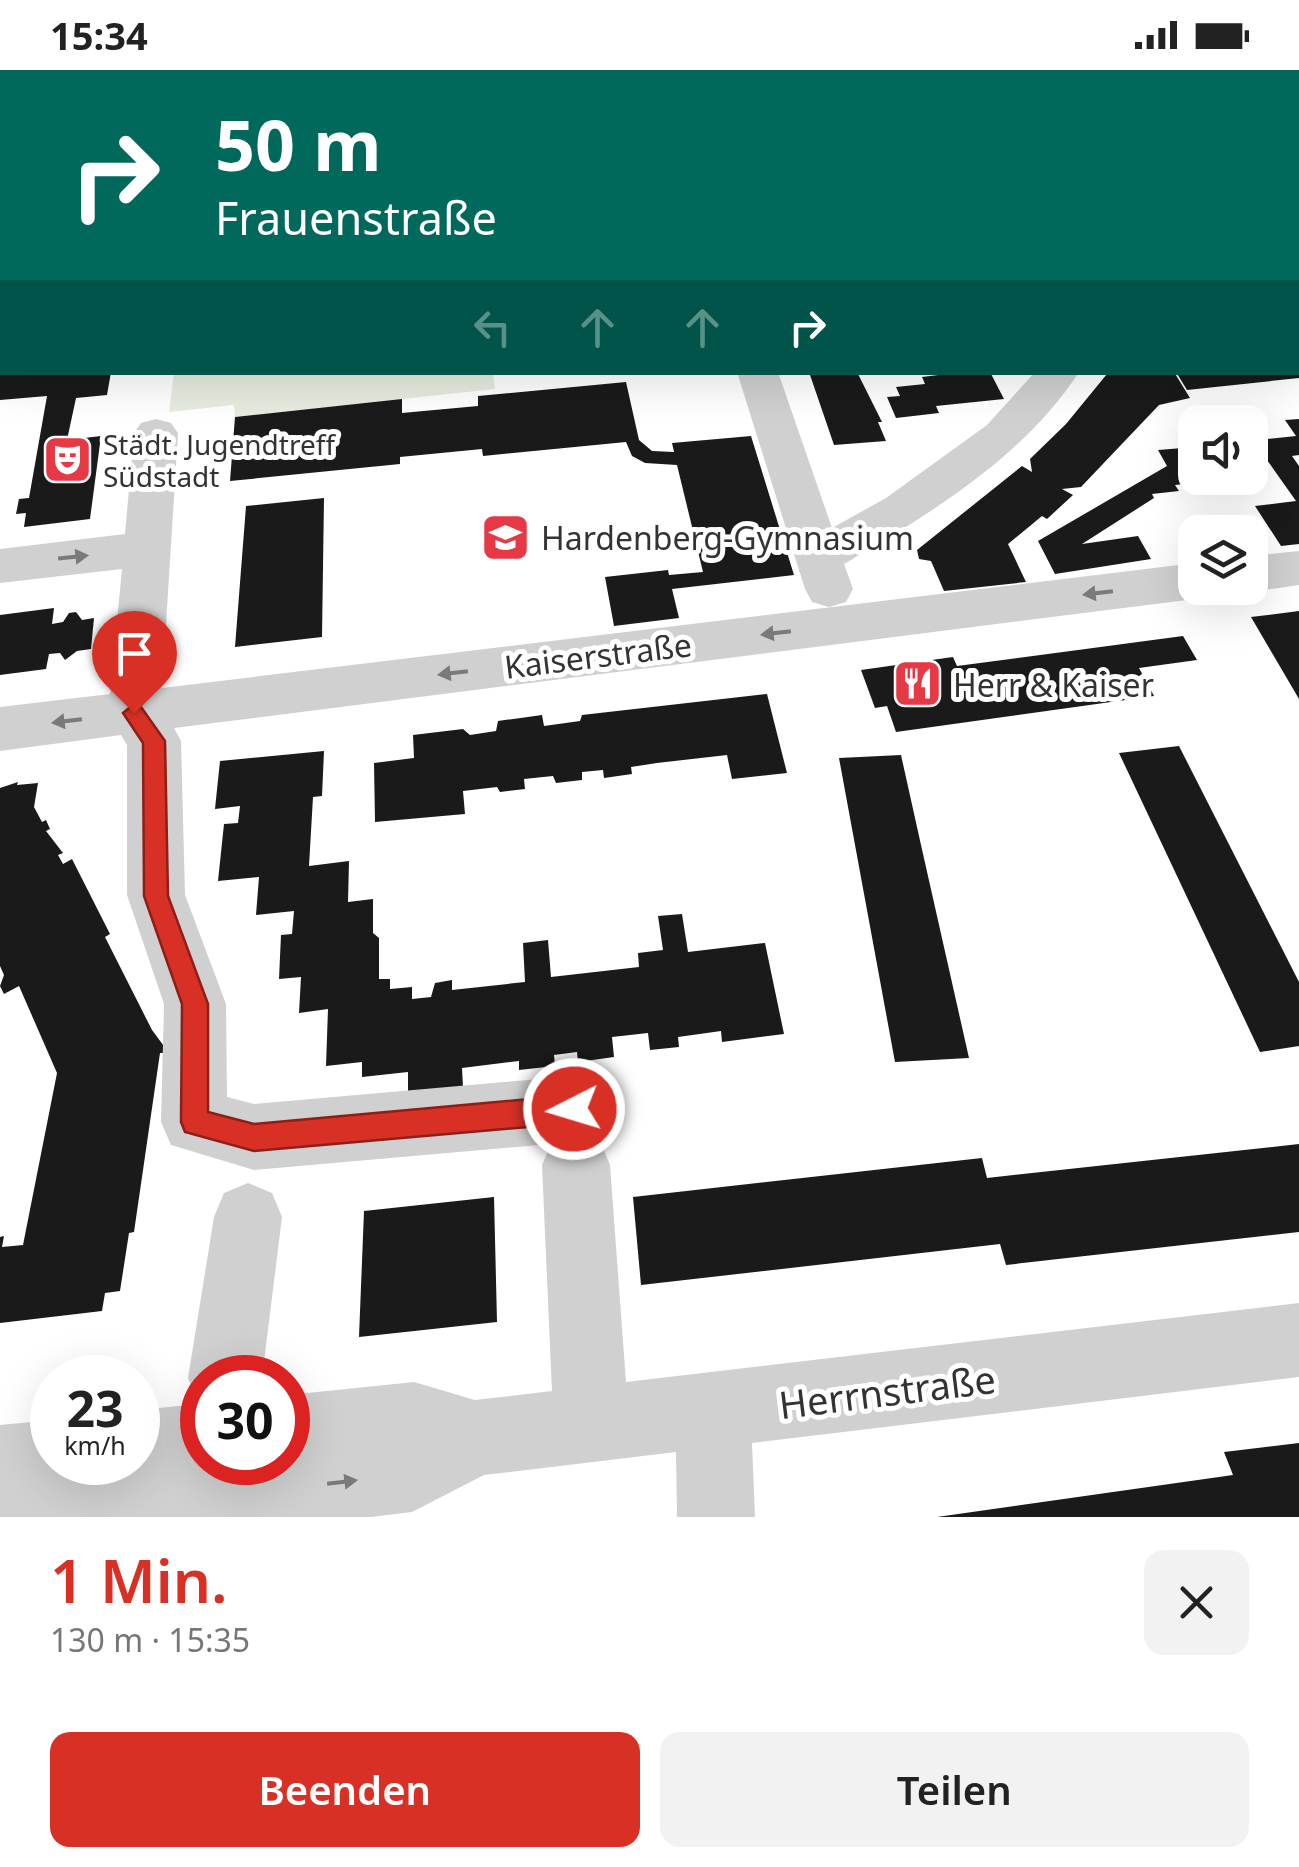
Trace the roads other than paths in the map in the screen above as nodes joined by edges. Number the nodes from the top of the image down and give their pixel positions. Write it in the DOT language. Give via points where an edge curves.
graph roads {
  1 [pos="758,375"];
  2 [pos="1056,375"];
  3 [pos="156,433"];
  4 [pos="146,549"];
  5 [pos="819,557"];
  6 [pos="0,566"];
  7 [pos="1299,568"];
  8 [pos="1268,572"];
  9 [pos="1178,582"];
  10 [pos="842,625"];
  11 [pos="134,713"];
  12 [pos="0,729"];
  13 [pos="248,1217"];
  14 [pos="1299,1340"];
  15 [pos="227,1355"];
  16 [pos="713,1412"];
  17 [pos="591,1424"];
  18 [pos="310,1431"];
  19 [pos="475,1438"];
  20 [pos="30,1461"];
  21 [pos="0,1464"];
  22 [pos="0,1516"];
  23 [pos="716,1517"];
  1 -- 5 [label="street"];
  2 -- 5 [label="street" via="1002,435 902,509"];
  3 -- 4 [label="street"];
  6 -- 4 [label="street, one-way"];
  4 -- 11 [label="street"];
  5 -- 10 [label="street"];
  7 -- 8 [label="street"];
  9 -- 10 [label="street, Kaiserstraße, one-way"];
  10 -- 11 [label="street, Kaiserstraße, one-way"];
  11 -- 12 [label="street, Kaiserstraße, one-way"];
  11 -- 17 [label="street" via="154,741 156,896 195,1004 194,1122 254,1137 575,1137"];
  13 -- 15 [label="street"];
  14 -- 16 [label="street, Herrnstraße"];
  16 -- 17 [label="street, Herrnstraße"];
  16 -- 23 [label="street"];
  17 -- 19 [label="street, Herrnstraße"];
  18 -- 19 [label="street, Herrnstraße" via="414,1420"];
  22 -- 19 [label="street, Herrnstraße, one-way" via="412,1473"];
  20 -- 21 [label="street"];
}
